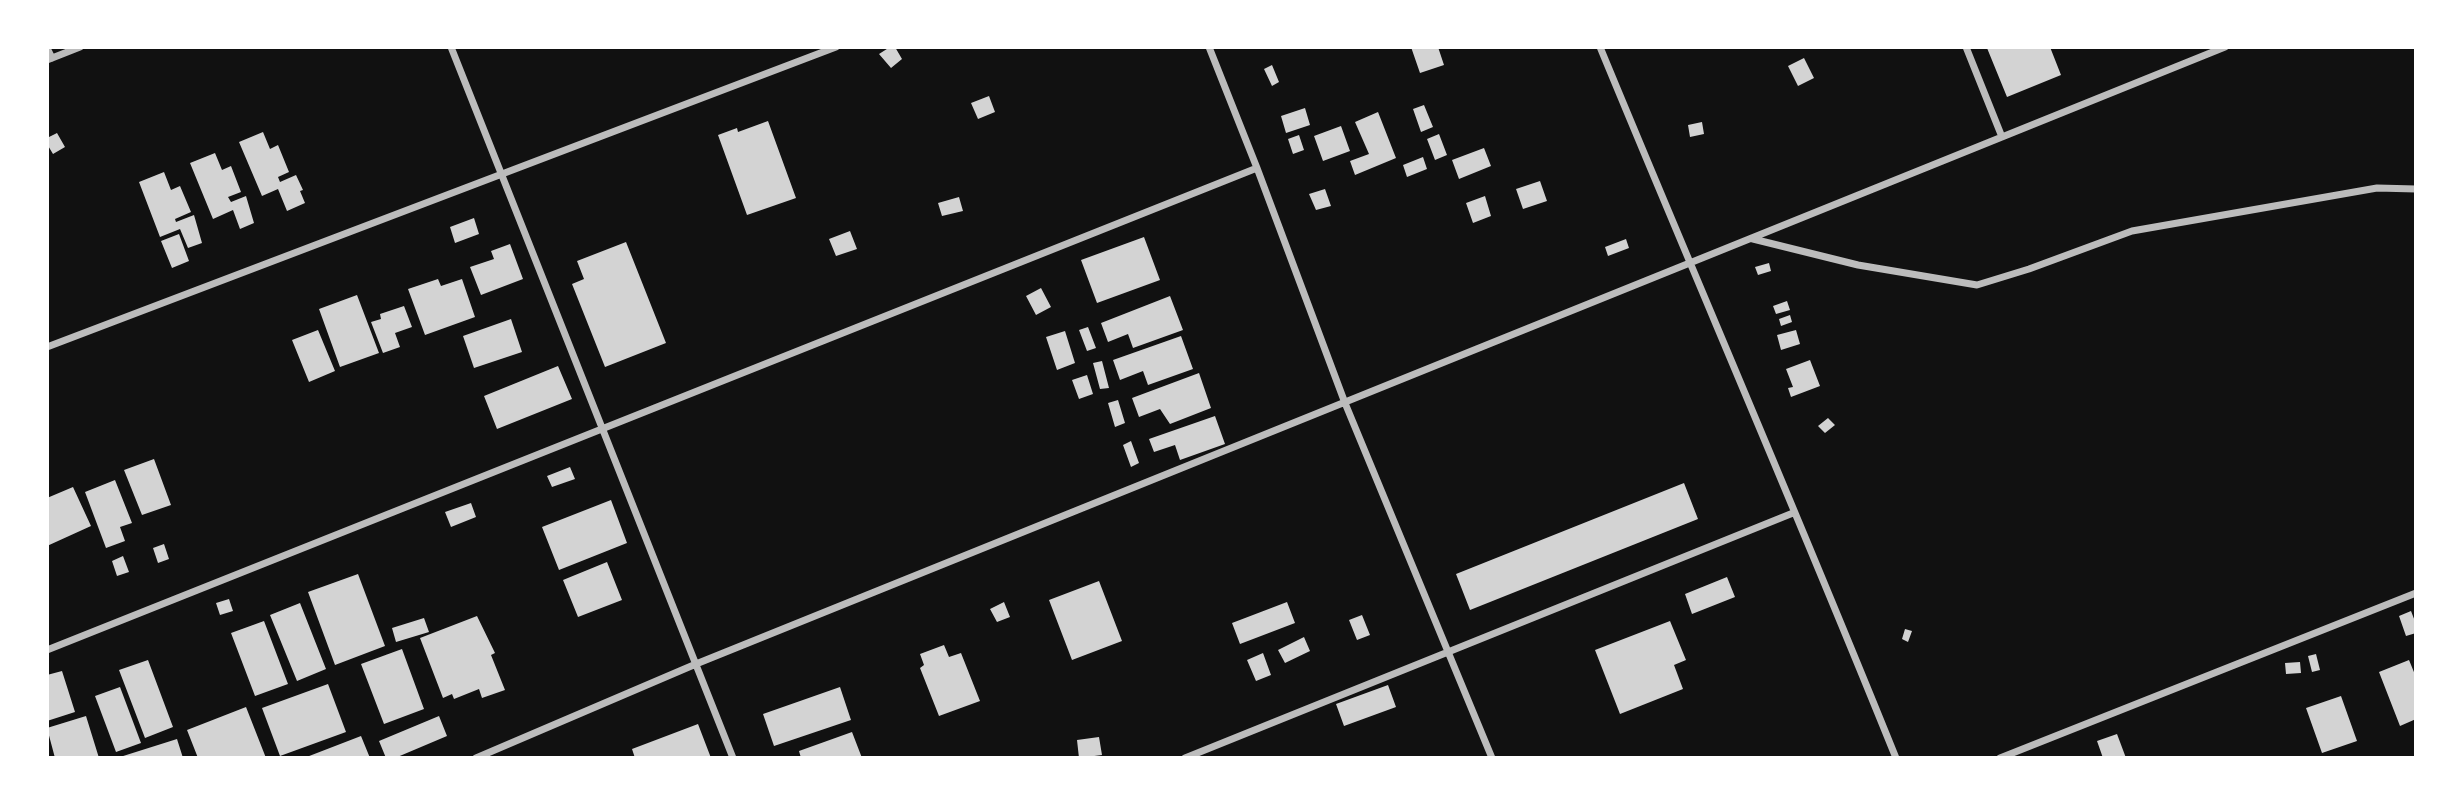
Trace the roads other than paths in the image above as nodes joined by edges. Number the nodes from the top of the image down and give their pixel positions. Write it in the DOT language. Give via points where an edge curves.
graph roads {
  1 [pos="80,47"];
  2 [pos="451,47"];
  3 [pos="836,47"];
  4 [pos="1209,47"];
  5 [pos="1600,47"];
  6 [pos="1966,47"];
  7 [pos="2225,47"];
  8 [pos="47,48"];
  9 [pos="49,59"];
  10 [pos="2002,137"];
  11 [pos="1257,169"];
  12 [pos="501,174"];
  13 [pos="2416,189"];
  14 [pos="1752,239"];
  15 [pos="1690,264"];
  16 [pos="47,347"];
  17 [pos="1345,403"];
  18 [pos="603,429"];
  19 [pos="1793,513"];
  20 [pos="2416,593"];
  21 [pos="47,650"];
  22 [pos="1448,652"];
  23 [pos="696,664"];
  24 [pos="476,758"];
  25 [pos="733,758"];
  26 [pos="1185,758"];
  27 [pos="1492,758"];
  28 [pos="1896,758"];
  29 [pos="2000,758"];
  1 -- 9 [label="street"];
  2 -- 12 [label="street"];
  3 -- 12 [label="street"];
  4 -- 11 [label="street"];
  5 -- 15 [label="street"];
  6 -- 10 [label="street"];
  7 -- 10 [label="street"];
  8 -- 9 [label="street"];
  10 -- 14 [label="street"];
  11 -- 17 [label="street"];
  11 -- 18 [label="street"];
  12 -- 16 [label="street"];
  12 -- 18 [label="street"];
  13 -- 14 [label="street" via="2377,188 2132,231 1977,285 1858,265"];
  14 -- 15 [label="street"];
  15 -- 17 [label="street"];
  15 -- 19 [label="street"];
  17 -- 22 [label="street"];
  17 -- 23 [label="street"];
  18 -- 21 [label="street"];
  18 -- 23 [label="street"];
  19 -- 22 [label="street"];
  19 -- 28 [label="street"];
  20 -- 29 [label="street"];
  22 -- 26 [label="street"];
  22 -- 27 [label="street"];
  23 -- 24 [label="street"];
  23 -- 25 [label="street"];
}
